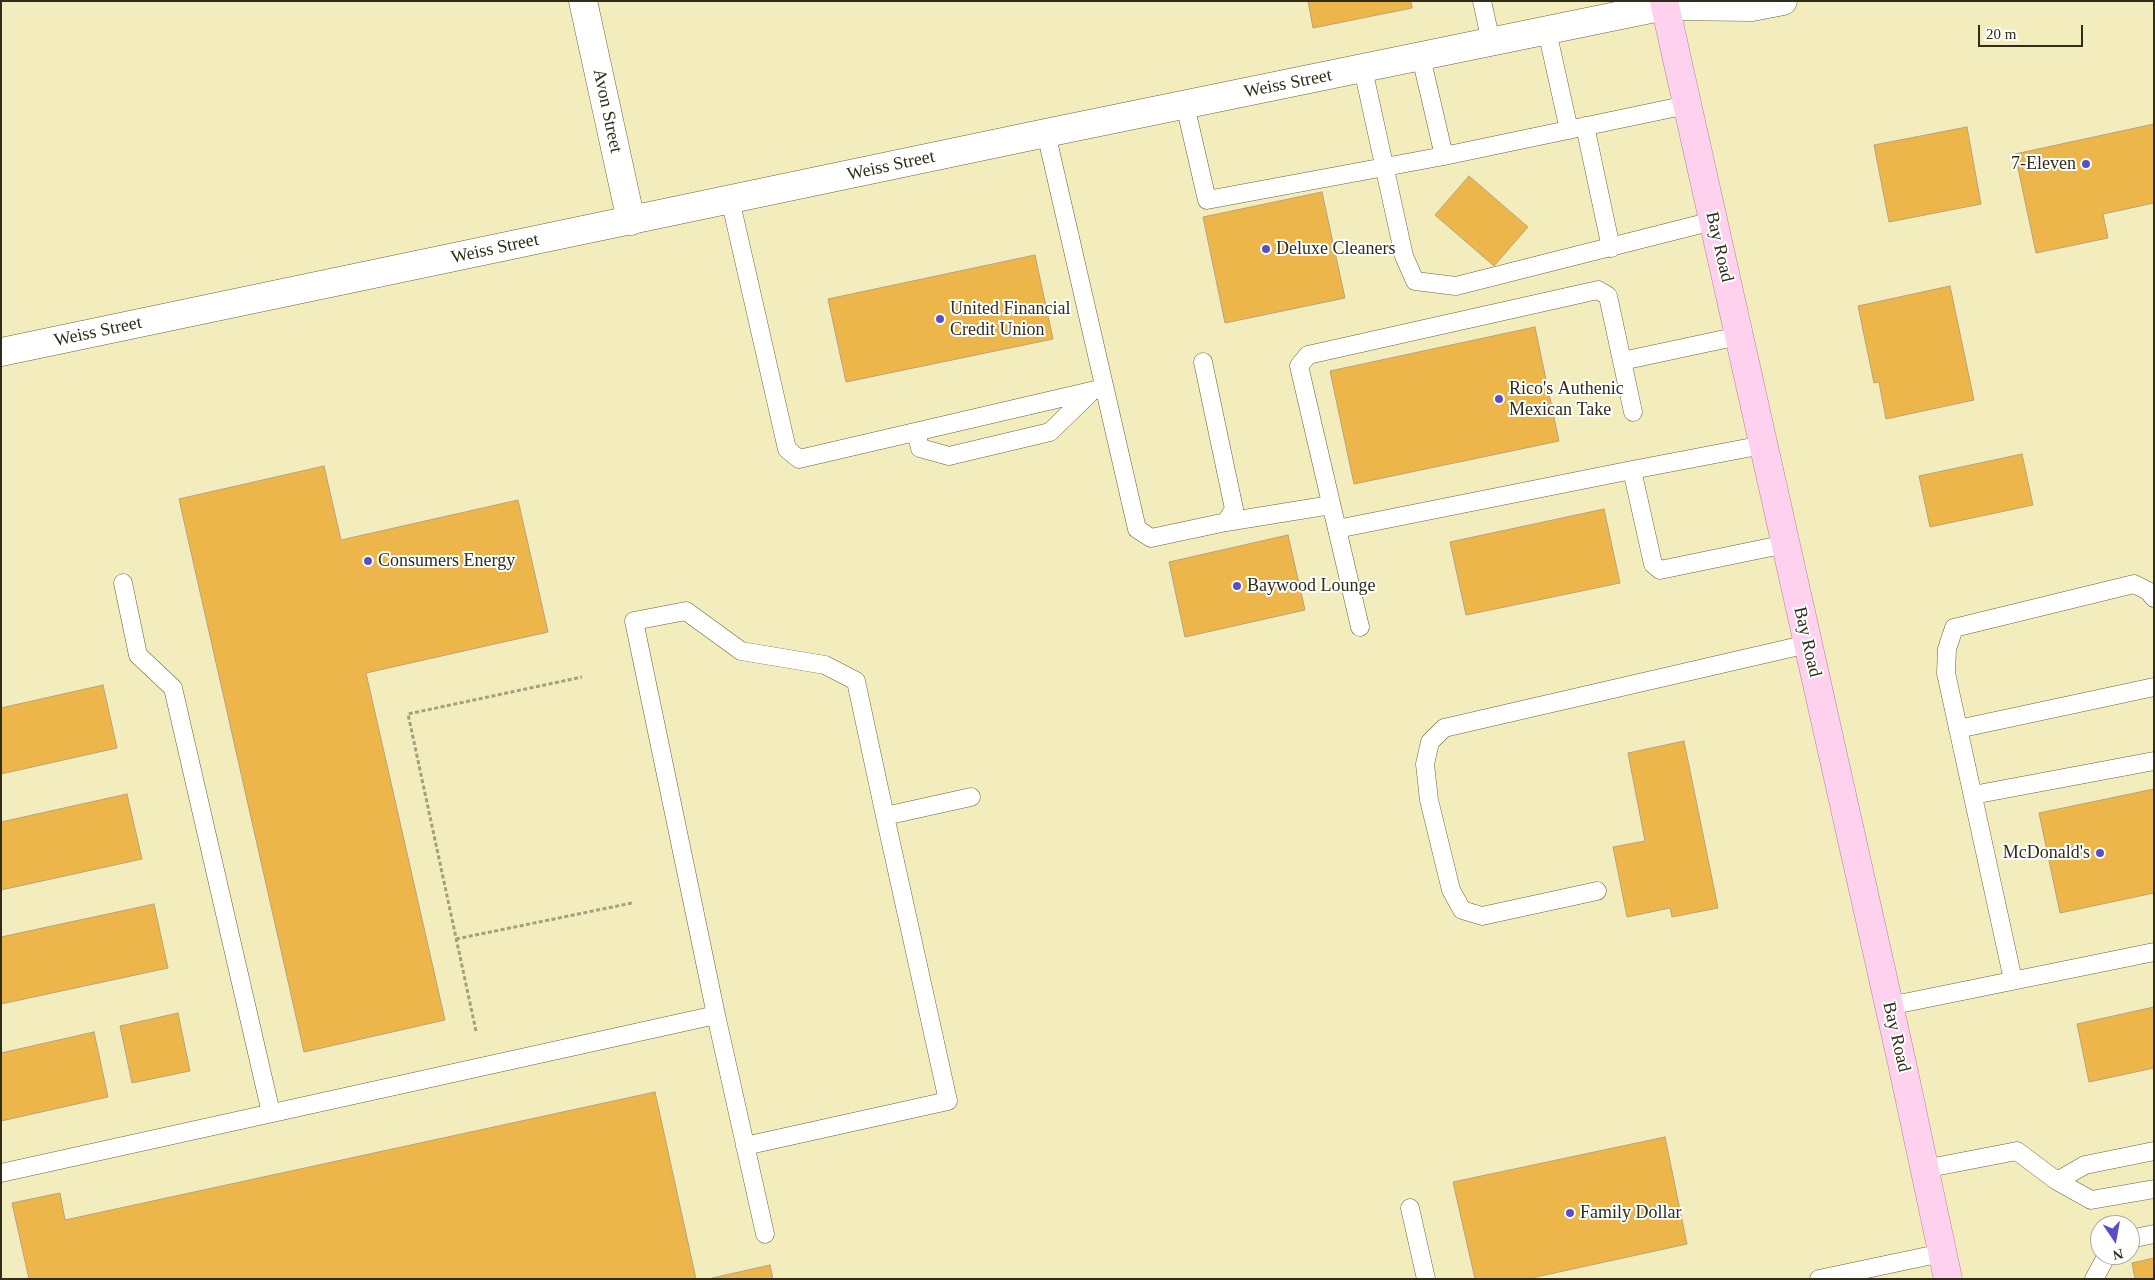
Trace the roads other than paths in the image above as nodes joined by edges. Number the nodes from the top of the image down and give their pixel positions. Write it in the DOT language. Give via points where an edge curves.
graph roads {
  1 [pos="584,1"];
  2 [pos="1482,1"];
  3 [pos="1783,1"];
  4 [pos="1664,4"];
  5 [pos="1547,31"];
  6 [pos="1491,42"];
  7 [pos="1421,57"];
  8 [pos="1363,68"];
  9 [pos="1185,104"];
  10 [pos="1687,105"];
  11 [pos="1577,128"];
  12 [pos="1046,133"];
  13 [pos="1444,156"];
  14 [pos="1384,168"];
  15 [pos="730,200"];
  16 [pos="630,221"];
  17 [pos="1713,221"];
  18 [pos="1611,248"];
  19 [pos="1739,336"];
  20 [pos="1,352"];
  21 [pos="1622,361"];
  22 [pos="1203,362"];
  23 [pos="1099,389"];
  24 [pos="1632,412"];
  25 [pos="916,432"];
  26 [pos="1763,445"];
  27 [pos="1632,470"];
  28 [pos="1331,505"];
  29 [pos="1226,522"];
  30 [pos="1337,529"];
  31 [pos="1786,544"];
  32 [pos="123,583"];
  33 [pos="2154,598"];
  34 [pos="1360,627"];
  35 [pos="1808,644"];
  36 [pos="2154,687"];
  37 [pos="1958,729"];
  38 [pos="2154,761"];
  39 [pos="1973,795"];
  40 [pos="971,798"];
  41 [pos="885,816"];
  42 [pos="1597,891"];
  43 [pos="2154,952"];
  44 [pos="2014,980"];
  45 [pos="1889,1006"];
  46 [pos="716,1015"];
  47 [pos="270,1113"];
  48 [pos="746,1146"];
  49 [pos="2154,1151"];
  50 [pos="1924,1169"];
  51 [pos="1,1173"];
  52 [pos="2057,1181"];
  53 [pos="2154,1189"];
  54 [pos="1410,1208"];
  55 [pos="765,1234"];
  56 [pos="2154,1234"];
  57 [pos="2140,1237"];
  58 [pos="2102,1265"];
  59 [pos="1945,1266"];
  60 [pos="1426,1279"];
  61 [pos="1819,1279"];
  62 [pos="2094,1279"];
  1 -- 16 [label="street, Avon Street"];
  2 -- 6 [label="lane"];
  3 -- 4 [label="street, Weiss Street" via="1752,7"];
  4 -- 5 [label="street, Weiss Street"];
  4 -- 10 [label="main road, Bay Road"];
  5 -- 6 [label="street, Weiss Street"];
  5 -- 11 [label="lane"];
  6 -- 7 [label="street, Weiss Street"];
  7 -- 8 [label="street, Weiss Street"];
  7 -- 13 [label="lane"];
  8 -- 9 [label="street, Weiss Street"];
  8 -- 14 [label="lane"];
  9 -- 12 [label="street, Weiss Street"];
  9 -- 14 [label="lane" via="1207,200"];
  10 -- 11 [label="lane"];
  10 -- 17 [label="main road, Bay Road"];
  11 -- 13 [label="lane"];
  11 -- 18 [label="lane"];
  12 -- 15 [label="street, Weiss Street"];
  12 -- 23 [label="lane"];
  13 -- 14 [label="lane"];
  14 -- 18 [label="lane" via="1404,256 1415,281 1456,286"];
  15 -- 16 [label="street, Weiss Street"];
  15 -- 25 [label="lane" via="787,449 799,459"];
  16 -- 20 [label="street, Weiss Street"];
  17 -- 18 [label="lane"];
  17 -- 19 [label="main road, Bay Road"];
  19 -- 21 [label="lane"];
  19 -- 26 [label="main road, Bay Road"];
  21 -- 24 [label="lane"];
  21 -- 28 [label="lane" via="1608,296 1598,290 1308,355 1299,366"];
  22 -- 29 [label="lane" via="1234,509"];
  23 -- 25 [label="lane"];
  23 -- 25 [label="lane" via="1050,432 959,454 949,456 920,448"];
  23 -- 29 [label="lane" via="1137,529 1150,538"];
  26 -- 27 [label="lane"];
  26 -- 31 [label="main road, Bay Road"];
  27 -- 30 [label="lane"];
  27 -- 31 [label="lane" via="1653,564 1660,570"];
  28 -- 29 [label="lane"];
  28 -- 30 [label="lane"];
  30 -- 34 [label="lane"];
  31 -- 35 [label="main road, Bay Road"];
  32 -- 47 [label="lane" via="138,655 173,688"];
  33 -- 37 [label="lane" via="2134,584 1954,628 1947,649 1946,673"];
  35 -- 42 [label="lane" via="1444,728 1430,742 1425,764 1430,800 1451,890 1462,910 1482,916"];
  35 -- 45 [label="main road, Bay Road"];
  36 -- 37 [label="lane"];
  37 -- 39 [label="lane"];
  38 -- 39 [label="lane"];
  39 -- 44 [label="lane"];
  40 -- 41 [label="lane"];
  41 -- 46 [label="lane" via="856,681 825,665 741,651 686,611 634,621"];
  41 -- 48 [label="lane" via="948,1101"];
  43 -- 44 [label="lane"];
  44 -- 45 [label="lane"];
  45 -- 50 [label="main road, Bay Road"];
  46 -- 47 [label="lane"];
  46 -- 48 [label="lane"];
  47 -- 51 [label="lane"];
  48 -- 55 [label="lane"];
  49 -- 52 [label="lane" via="2084,1165"];
  50 -- 52 [label="lane" via="2017,1151"];
  50 -- 59 [label="main road, Bay Road"];
  52 -- 53 [label="lane" via="2091,1200"];
  54 -- 60 [label="lane"];
  56 -- 57 [label="lane"];
  58 -- 62 [label="lane"];
  59 -- 61 [label="lane"];
}
